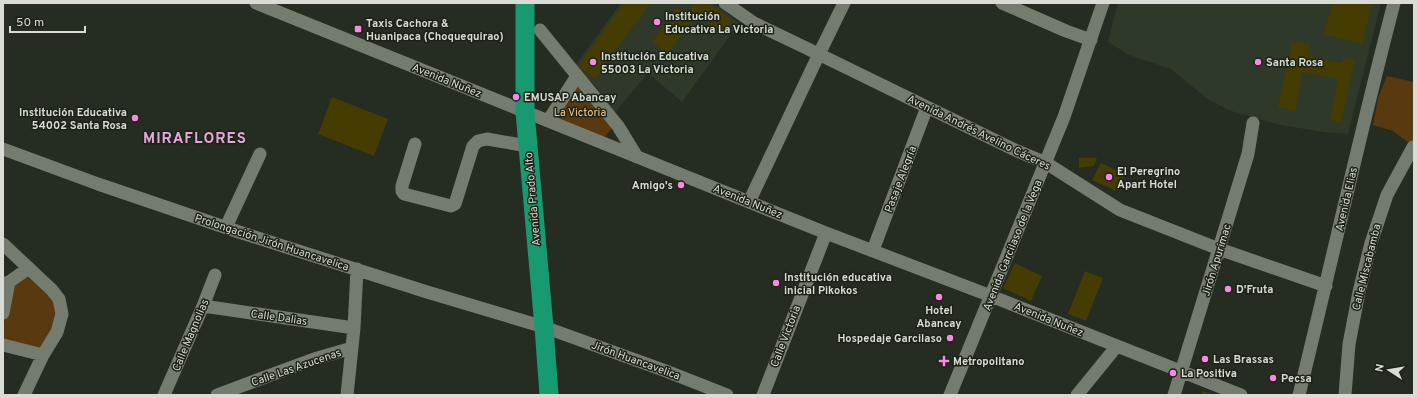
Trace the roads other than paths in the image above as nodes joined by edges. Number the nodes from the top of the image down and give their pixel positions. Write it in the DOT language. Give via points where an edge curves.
graph roads {
  1 [pos="256,3"];
  2 [pos="725,3"];
  3 [pos="844,3"];
  4 [pos="1002,3"];
  5 [pos="1103,3"];
  6 [pos="1394,3"];
  7 [pos="522,6"];
  8 [pos="540,30"];
  9 [pos="1091,40"];
  10 [pos="818,54"];
  11 [pos="577,76"];
  12 [pos="927,107"];
  13 [pos="524,112"];
  14 [pos="548,121"];
  15 [pos="1252,123"];
  16 [pos="415,144"];
  17 [pos="527,146"];
  18 [pos="1413,147"];
  19 [pos="3,149"];
  20 [pos="260,154"];
  21 [pos="638,157"];
  22 [pos="1046,163"];
  23 [pos="749,202"];
  24 [pos="226,227"];
  25 [pos="826,233"];
  26 [pos="3,244"];
  27 [pos="1220,249"];
  28 [pos="873,250"];
  29 [pos="29,268"];
  30 [pos="356,269"];
  31 [pos="215,275"];
  32 [pos="6,283"];
  33 [pos="1326,286"];
  34 [pos="991,296"];
  35 [pos="203,306"];
  36 [pos="3,312"];
  37 [pos="544,327"];
  38 [pos="354,328"];
  39 [pos="3,345"];
  40 [pos="1117,346"];
  41 [pos="352,348"];
  42 [pos="43,355"];
  43 [pos="1182,372"];
  44 [pos="24,395"];
  45 [pos="164,395"];
  46 [pos="217,395"];
  47 [pos="346,395"];
  48 [pos="548,395"];
  49 [pos="727,395"];
  50 [pos="763,395"];
  51 [pos="950,395"];
  52 [pos="1077,395"];
  53 [pos="1174,395"];
  54 [pos="1241,395"];
  55 [pos="1298,395"];
  56 [pos="1345,395"];
  1 -- 13 [label="street, Avenida Nuñez"];
  2 -- 10 [label="street, Avenida Andrés Avelino Cáceres" via="754,23"];
  3 -- 10 [label="street"];
  4 -- 9 [label="street"];
  5 -- 9 [label="street, Avenida Garcilaso de la Vega"];
  6 -- 33 [label="street, Avenida Elias"];
  7 -- 13 [label="highway, Avenida Prado Alto"];
  8 -- 11 [label="street"];
  9 -- 22 [label="street, Avenida Garcilaso de la Vega"];
  10 -- 12 [label="street, Avenida Andrés Avelino Cáceres"];
  10 -- 23 [label="street"];
  11 -- 14 [label="street"];
  11 -- 21 [label="street" via="618,126"];
  12 -- 22 [label="street, Avenida Andrés Avelino Cáceres"];
  12 -- 28 [label="street, Pasaje Alegría"];
  13 -- 14 [label="street, Avenida Nuñez"];
  13 -- 17 [label="highway, Avenida Prado Alto"];
  14 -- 21 [label="street, Avenida Nuñez"];
  15 -- 27 [label="street, Jirón Apurimac" via="1248,154"];
  16 -- 17 [label="street" via="402,191 404,194 451,206 455,204 473,146 478,141 488,139"];
  17 -- 37 [label="highway, Avenida Prado Alto"];
  18 -- 56 [label="street, Calle Miscabamba" via="1387,195 1371,243 1349,344"];
  19 -- 24 [label="street, Prolongación Jirón Huancavelica"];
  20 -- 24 [label="street"];
  21 -- 23 [label="street, Avenida Nuñez"];
  22 -- 27 [label="street, Avenida Andrés Avelino Cáceres" via="1120,210"];
  22 -- 34 [label="street, Avenida Garcilaso de la Vega"];
  23 -- 25 [label="street, Avenida Nuñez"];
  24 -- 30 [label="street, Prolongación Jirón Huancavelica"];
  25 -- 28 [label="street, Avenida Nuñez"];
  25 -- 50 [label="street, Calle Victoria"];
  26 -- 29 [label="street"];
  27 -- 33 [label="street, Avenida Andrés Avelino Cáceres"];
  27 -- 43 [label="street, Jirón Apurimac"];
  28 -- 34 [label="street, Avenida Nuñez"];
  29 -- 32 [label="street"];
  29 -- 42 [label="street" via="52,290 59,300 62,314 57,332"];
  30 -- 37 [label="street, Prolongación Jirón Huancavelica"];
  30 -- 38 [label="street"];
  31 -- 35 [label="street, Calle Magnolias"];
  32 -- 36 [label="street"];
  33 -- 55 [label="street, Avenida Elias"];
  34 -- 40 [label="street, Avenida Nuñez"];
  34 -- 51 [label="street, Avenida Garcilaso de la Vega"];
  35 -- 38 [label="street, Calle Dalias"];
  35 -- 45 [label="street, Calle Magnolias"];
  37 -- 48 [label="highway, Avenida Prado Alto"];
  37 -- 49 [label="street, Jirón Huancavelica"];
  38 -- 41 [label="street"];
  39 -- 42 [label="street"];
  40 -- 43 [label="street, Avenida Nuñez"];
  40 -- 52 [label="street"];
  41 -- 46 [label="street, Calle Las Azucenas" via="314,358"];
  41 -- 47 [label="street"];
  42 -- 44 [label="street"];
  43 -- 53 [label="street, Jirón Apurimac"];
  43 -- 54 [label="street, Avenida Nuñez"];
}
